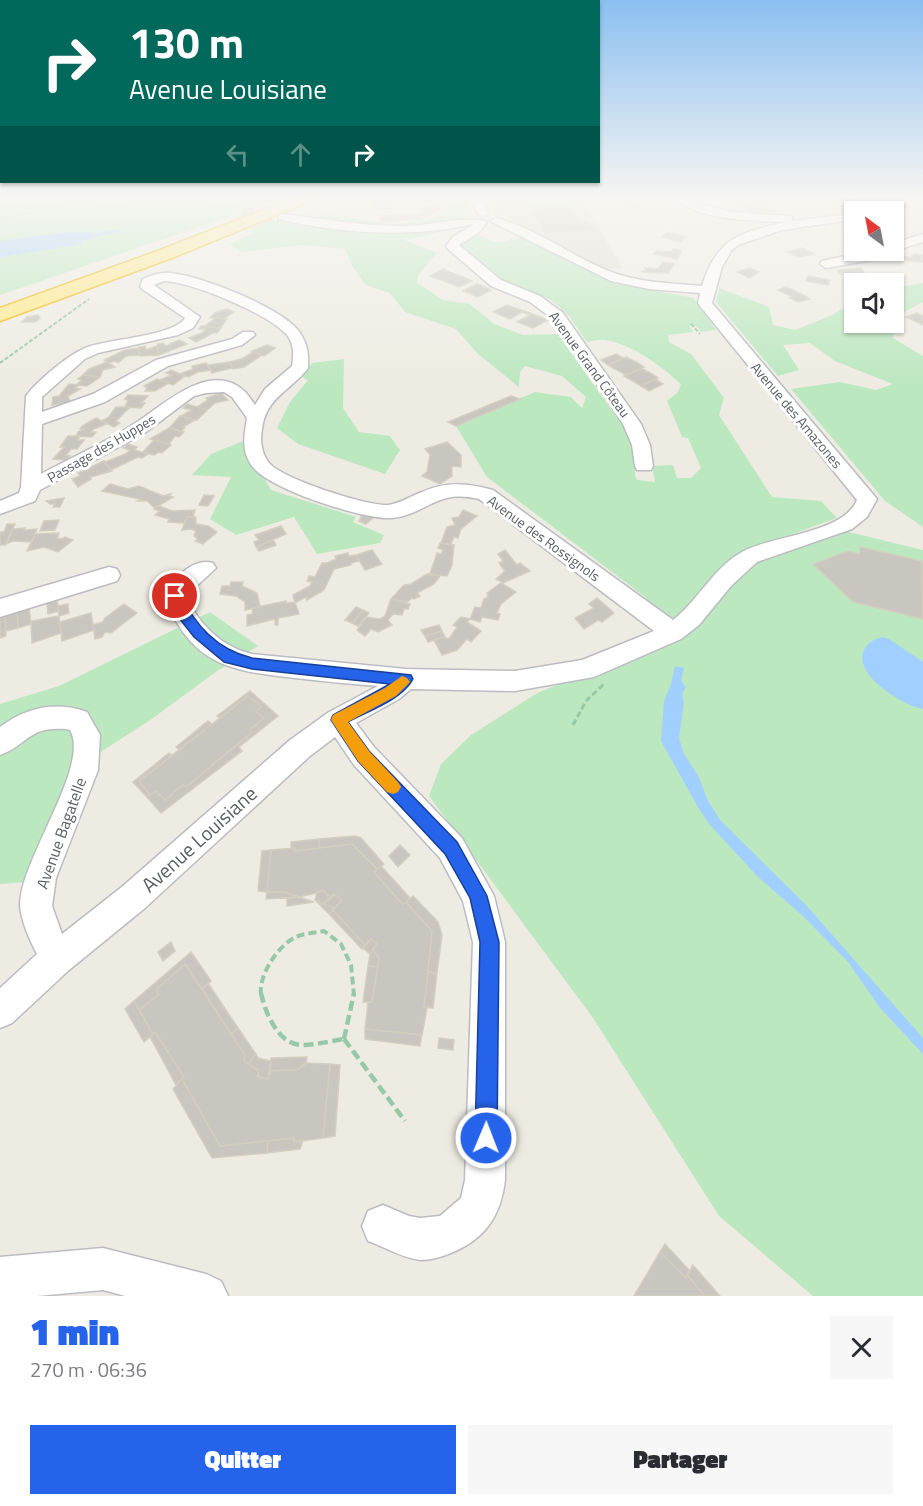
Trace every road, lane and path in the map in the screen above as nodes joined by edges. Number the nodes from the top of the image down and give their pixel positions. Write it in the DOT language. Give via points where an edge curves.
graph roads {
  1 [pos="125,260"];
  2 [pos="148,260"];
  3 [pos="469,260"];
  4 [pos="577,260"];
  5 [pos="719,260"];
  6 [pos="825,260"];
  7 [pos="845,261"];
  8 [pos="707,290"];
  9 [pos="93,297"];
  10 [pos="0,305"];
  11 [pos="0,315"];
  12 [pos="691,324"];
  13 [pos="173,332"];
  14 [pos="699,334"];
  15 [pos="248,335"];
  16 [pos="205,352"];
  17 [pos="0,363"];
  18 [pos="256,418"];
  19 [pos="34,421"];
  20 [pos="644,466"];
  21 [pos="32,487"];
  22 [pos="0,508"];
  23 [pos="205,568"];
  24 [pos="109,575"];
  25 [pos="0,608"];
  26 [pos="673,633"];
  27 [pos="406,679"];
  28 [pos="610,679"];
  29 [pos="338,720"];
  30 [pos="573,725"];
  31 [pos="0,742"];
  32 [pos="57,958"];
  33 [pos="0,1011"];
  34 [pos="344,1039"];
  35 [pos="405,1121"];
  36 [pos="383,1226"];
  37 [pos="0,1278"];
  38 [pos="206,1296"];
  1 -- 10 [label="highway"];
  2 -- 11 [label="highway"];
  3 -- 20 [label="street, Avenue Grand Côteau" via="496,283 534,299 558,316 632,424"];
  4 -- 8 [label="street" via="632,283"];
  5 -- 8 [label="street"];
  6 -- 7 [label="street" via="821,265"];
  8 -- 26 [label="street, Avenue des Amazones" via="705,303 867,499 862,513 851,522 749,557"];
  9 -- 17 [label="path"];
  12 -- 14 [label="path"];
  13 -- 16 [label="street"];
  13 -- 18 [label="street, Avenue des Rossignols" via="188,325 193,317 149,290 148,282 164,277 181,280 256,309 290,330 302,350 300,368 271,392"];
  13 -- 19 [label="street" via="80,356 34,396"];
  15 -- 16 [label="street"];
  16 -- 19 [label="street" via="156,365 99,398"];
  18 -- 21 [label="street, Passage des Huppes" via="230,388 203,387 188,393 140,429"];
  18 -- 26 [label="street, Avenue des Rossignols" via="250,444 271,475 296,487 377,512 395,511 435,493 465,489 486,495"];
  19 -- 21 [label="street"];
  21 -- 22 [label="street, Passage des Huppes" via="28,497"];
  23 -- 27 [label="street" via="182,585 175,596 180,611 198,634 229,658 252,664"];
  24 -- 25 [label="street"];
  26 -- 27 [label="street" via="585,670 515,681"];
  27 -- 29 [label="street, Avenue Louisiane"];
  28 -- 30 [label="path" via="587,696"];
  29 -- 32 [label="street, Avenue Louisiane" via="300,748 134,897"];
  29 -- 36 [label="street" via="364,756 451,848 478,896 489,942 482,1202 471,1218 440,1237 411,1238"];
  31 -- 32 [label="street, Avenue Bagatelle" via="36,718 57,715 78,720 87,735 84,770 41,878 36,906"];
  32 -- 33 [label="street, Avenue Louisiane"];
  34 -- 34 [label="path" via="299,1045 278,1033 264,1009 260,984 274,956 295,937 324,931 341,944 351,965 355,989"];
  34 -- 35 [label="path"];
  37 -- 38 [label="street" via="103,1269"];
}
